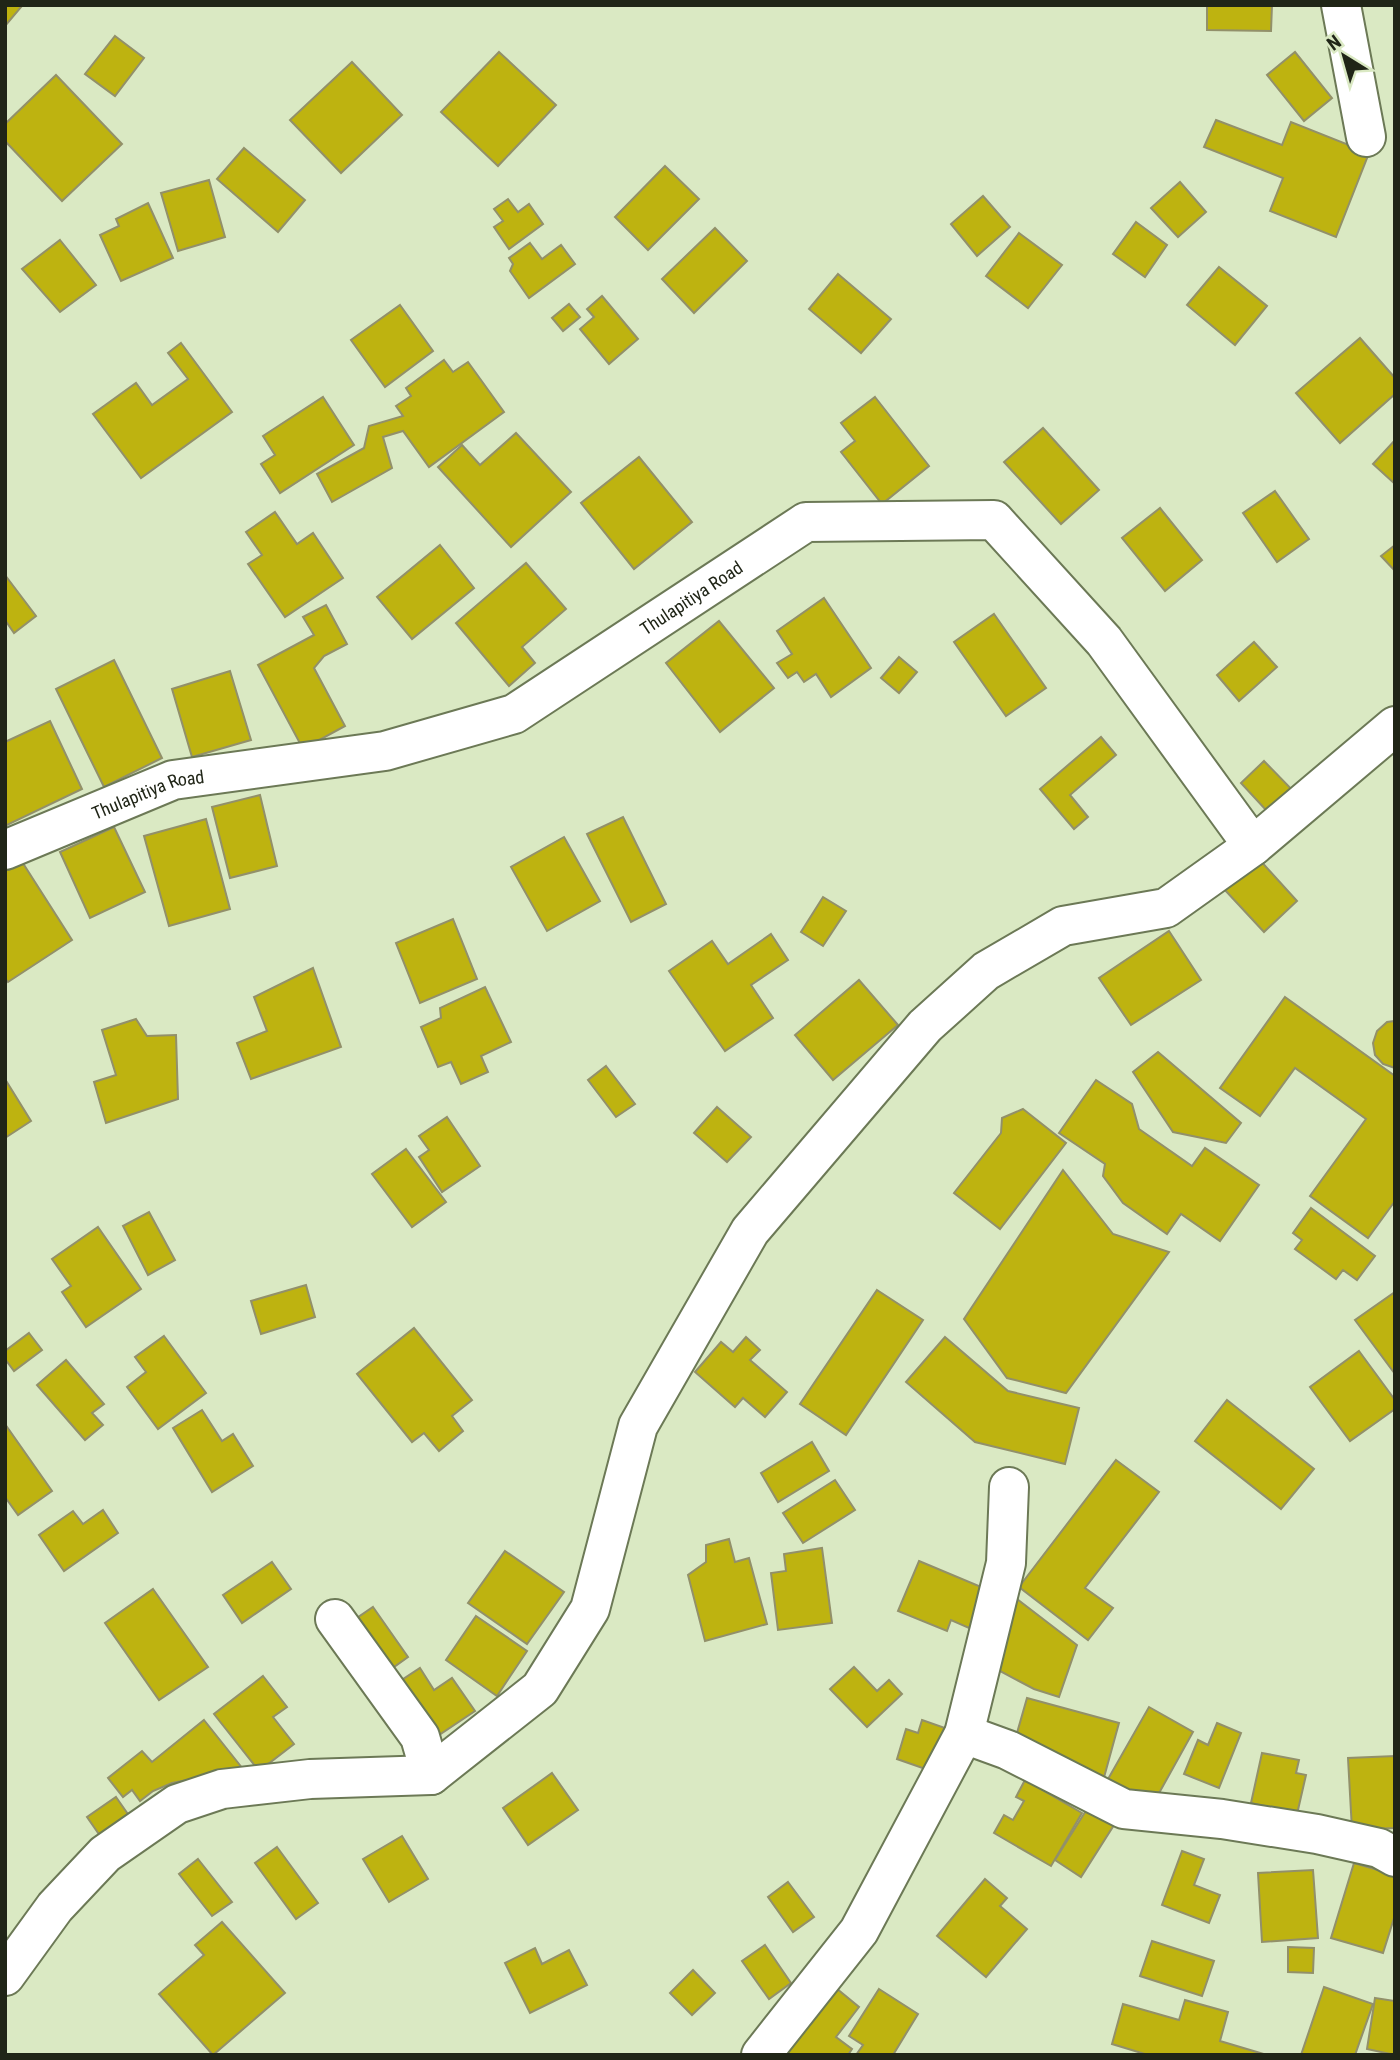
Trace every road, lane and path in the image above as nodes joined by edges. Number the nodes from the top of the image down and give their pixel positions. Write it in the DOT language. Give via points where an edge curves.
graph roads {
  1 [pos="1341,5"];
  2 [pos="1366,137"];
  3 [pos="1395,726"];
  4 [pos="1253,846"];
  5 [pos="5,850"];
  6 [pos="1009,1487"];
  7 [pos="335,1619"];
  8 [pos="964,1734"];
  9 [pos="431,1775"];
  10 [pos="1395,1857"];
  11 [pos="5,1976"];
  12 [pos="761,2055"];
  1 -- 2 [label="street"];
  3 -- 4 [label="street"];
  4 -- 5 [label="street, Thulapitiya Road" via="1104,641 994,520 906,519 806,522 514,713 385,751 173,780"];
  4 -- 9 [label="street" via="1166,908 1063,926 986,971 925,1026 750,1231 638,1426 590,1609 540,1689"];
  6 -- 8 [label="street" via="1006,1563"];
  7 -- 9 [label="street" via="421,1737"];
  8 -- 10 [label="street" via="1008,1750 1124,1808 1317,1834 1379,1848"];
  8 -- 12 [label="street" via="859,1931"];
  9 -- 11 [label="street" via="310,1779 222,1789 177,1804 105,1854 55,1907"];
}
